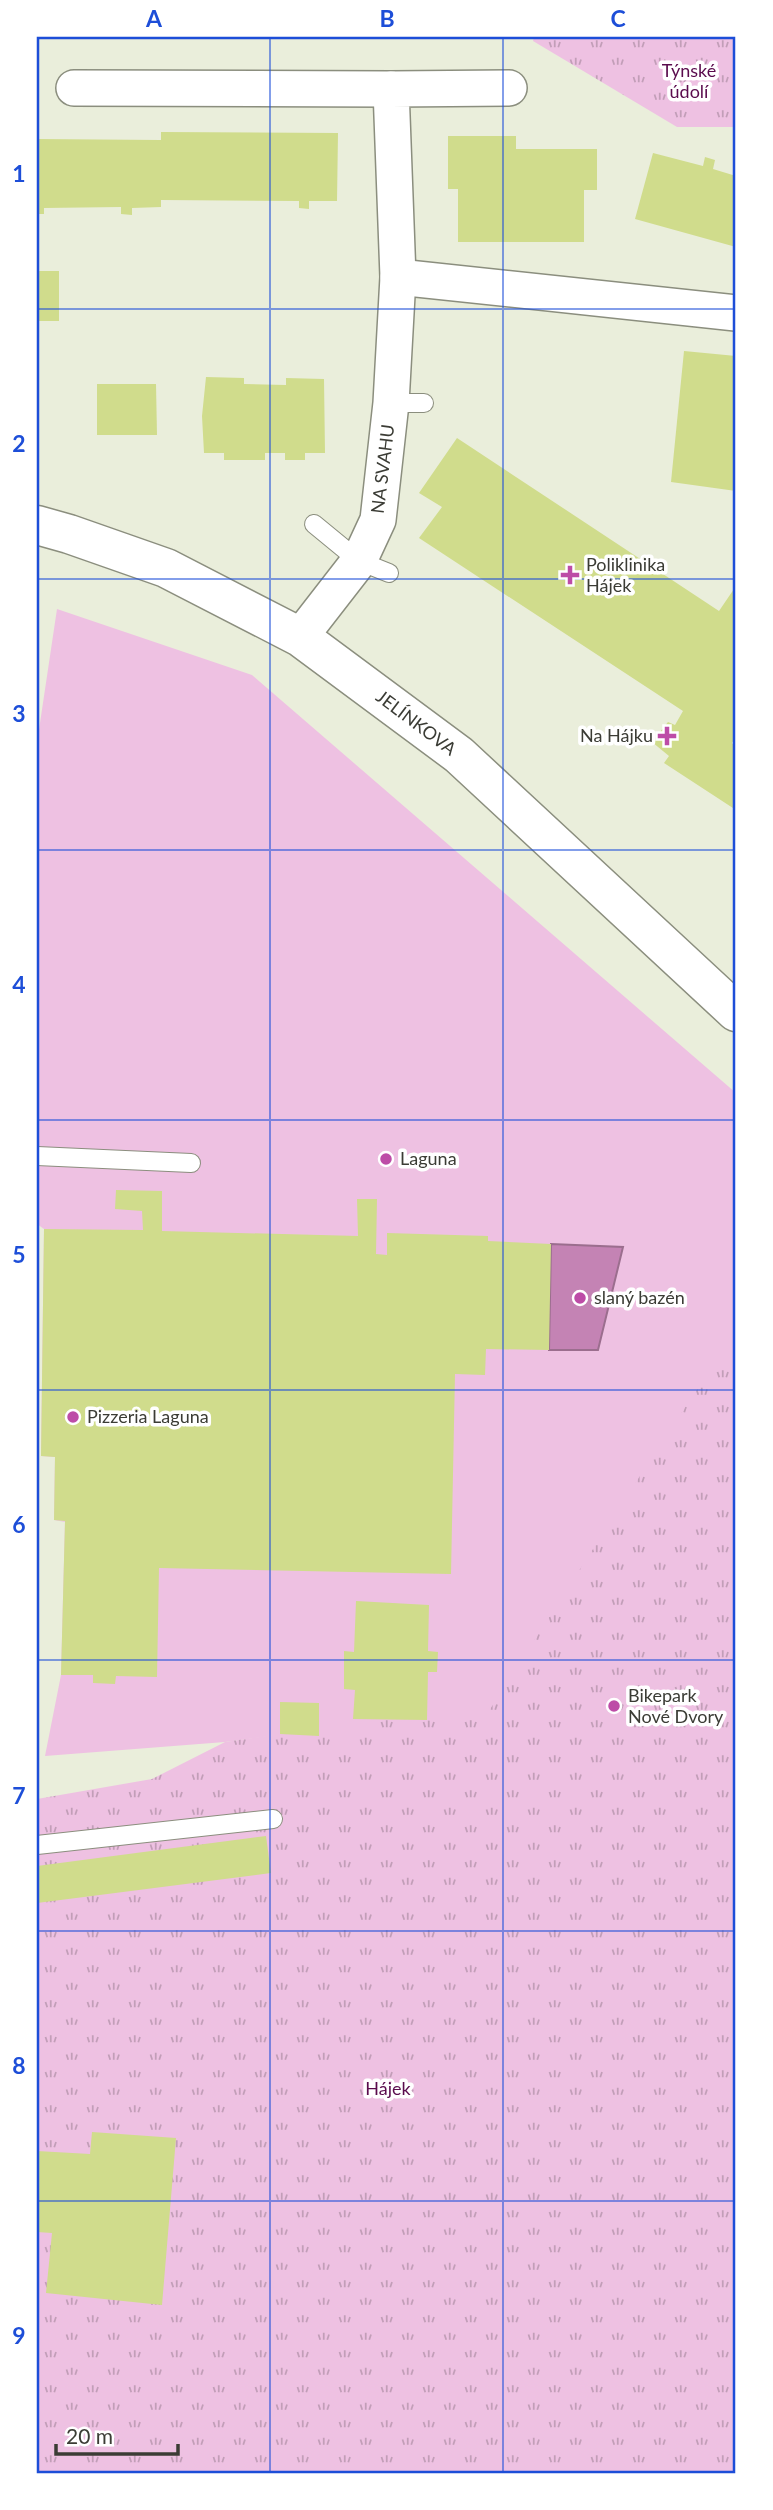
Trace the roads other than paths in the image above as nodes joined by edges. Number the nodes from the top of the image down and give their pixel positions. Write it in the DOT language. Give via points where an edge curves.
graph roads {
  1 [pos="74,88"];
  2 [pos="509,88"];
  3 [pos="391,89"];
  4 [pos="398,277"];
  5 [pos="736,313"];
  6 [pos="314,524"];
  7 [pos="37,525"];
  8 [pos="374,567"];
  9 [pos="300,638"];
  10 [pos="732,1000"];
  11 [pos="37,1156"];
  12 [pos="191,1163"];
  13 [pos="273,1819"];
  14 [pos="37,1845"];
  1 -- 3 [label="street"];
  2 -- 3 [label="street"];
  3 -- 4 [label="street, NA SVAHU"];
  4 -- 5 [label="street"];
  4 -- 8 [label="street, NA SVAHU" via="408,403 378,520"];
  6 -- 8 [label="lane"];
  7 -- 9 [label="street, JELÍNKOVA" via="166,568"];
  8 -- 9 [label="street, NA SVAHU"];
  9 -- 10 [label="street, JELÍNKOVA" via="458,755"];
  11 -- 12 [label="lane"];
  13 -- 14 [label="lane"];
}
